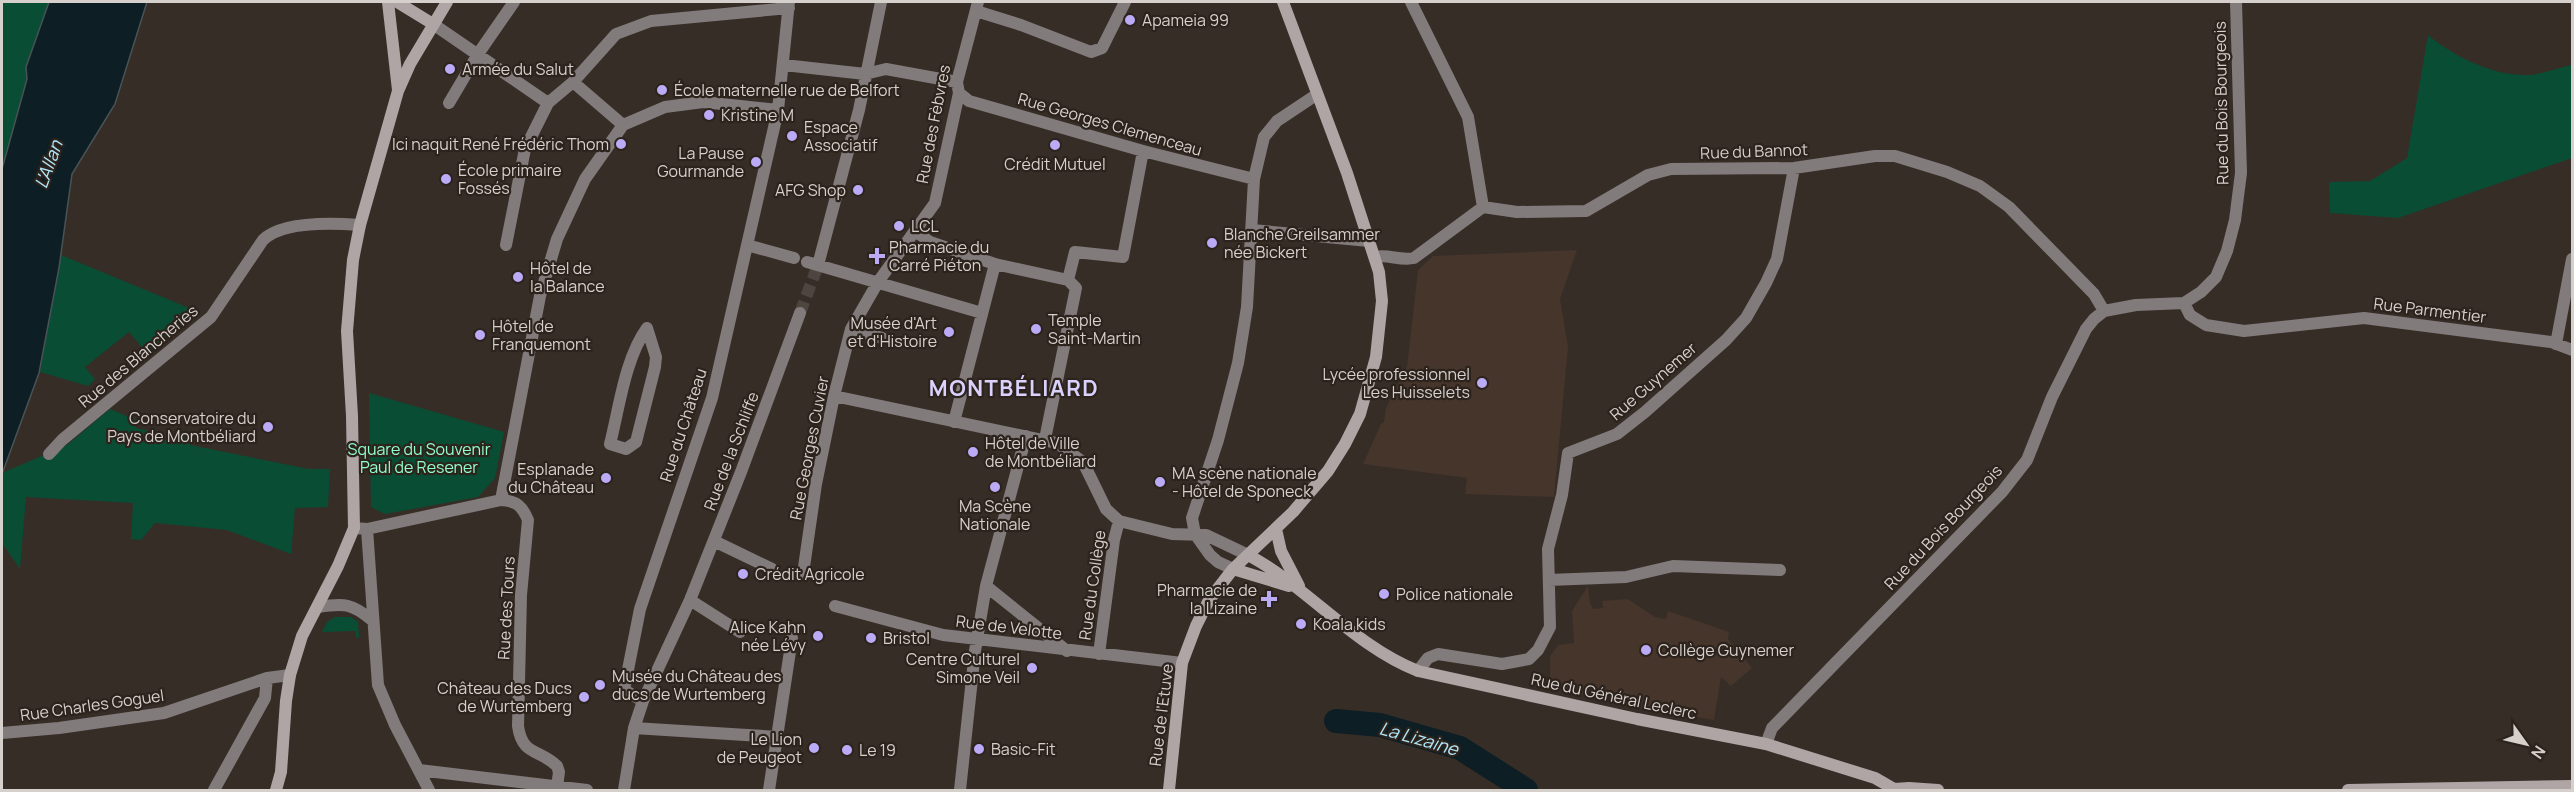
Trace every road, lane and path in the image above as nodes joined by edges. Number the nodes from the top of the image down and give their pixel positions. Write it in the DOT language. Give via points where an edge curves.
graph roads {
  1 [pos="388,2"];
  2 [pos="397,2"];
  3 [pos="447,2"];
  4 [pos="514,2"];
  5 [pos="881,2"];
  6 [pos="1125,2"];
  7 [pos="1283,2"];
  8 [pos="1411,2"];
  9 [pos="2236,2"];
  10 [pos="789,4"];
  11 [pos="977,6"];
  12 [pos="433,24"];
  13 [pos="478,54"];
  14 [pos="784,65"];
  15 [pos="864,75"];
  16 [pos="573,82"];
  17 [pos="958,88"];
  18 [pos="398,91"];
  19 [pos="1316,95"];
  20 [pos="449,103"];
  21 [pos="548,103"];
  22 [pos="778,110"];
  23 [pos="623,125"];
  24 [pos="1143,151"];
  25 [pos="1794,168"];
  26 [pos="1254,179"];
  27 [pos="1483,207"];
  28 [pos="360,225"];
  29 [pos="1252,230"];
  30 [pos="915,231"];
  31 [pos="1369,241"];
  32 [pos="506,245"];
  33 [pos="747,245"];
  34 [pos="1375,257"];
  35 [pos="794,258"];
  36 [pos="2572,259"];
  37 [pos="995,264"];
  38 [pos="1068,280"];
  39 [pos="878,282"];
  40 [pos="2184,303"];
  41 [pos="2104,310"];
  42 [pos="800,313"];
  43 [pos="982,313"];
  44 [pos="647,328"];
  45 [pos="851,329"];
  46 [pos="882,338"];
  47 [pos="2556,344"];
  48 [pos="2572,350"];
  49 [pos="834,396"];
  50 [pos="954,422"];
  51 [pos="1026,436"];
  52 [pos="1045,439"];
  53 [pos="49,454"];
  54 [pos="501,500"];
  55 [pos="1119,521"];
  56 [pos="354,528"];
  57 [pos="367,529"];
  58 [pos="1276,529"];
  59 [pos="1195,534"];
  60 [pos="714,541"];
  61 [pos="1248,555"];
  62 [pos="772,569"];
  63 [pos="1233,569"];
  64 [pos="1780,570"];
  65 [pos="803,574"];
  66 [pos="1549,580"];
  67 [pos="986,586"];
  68 [pos="1301,590"];
  69 [pos="690,600"];
  70 [pos="835,606"];
  71 [pos="318,607"];
  72 [pos="373,621"];
  73 [pos="740,632"];
  74 [pos="792,638"];
  75 [pos="978,641"];
  76 [pos="1067,651"];
  77 [pos="1099,654"];
  78 [pos="1182,663"];
  79 [pos="1418,670"];
  80 [pos="290,675"];
  81 [pos="267,678"];
  82 [pos="643,701"];
  83 [pos="634,728"];
  84 [pos="2,733"];
  85 [pos="772,736"];
  86 [pos="1766,744"];
  87 [pos="419,770"];
  88 [pos="2572,786"];
  89 [pos="557,787"];
  90 [pos="214,790"];
  91 [pos="276,790"];
  92 [pos="429,790"];
  93 [pos="587,790"];
  94 [pos="624,790"];
  95 [pos="769,790"];
  96 [pos="960,790"];
  97 [pos="1168,790"];
  98 [pos="1893,790"];
  99 [pos="1938,790"];
  100 [pos="2348,790"];
  1 -- 18 [label="main road"];
  2 -- 12 [label="main road"];
  3 -- 12 [label="main road"];
  4 -- 13 [label="street"];
  5 -- 15 [label="street"];
  6 -- 11 [label="street" via="1102,48 1091,52"];
  7 -- 19 [label="main road, Rue de l'Etuve"];
  8 -- 27 [label="street" via="1468,117"];
  9 -- 40 [label="street, Rue du Bois Bourgeois" via="2241,173 2235,220 2216,277"];
  10 -- 14 [label="street, Rue du Château"];
  10 -- 16 [label="street" via="651,21 616,34"];
  11 -- 17 [label="street, Rue des Fèbvres"];
  12 -- 13 [label="street"];
  12 -- 18 [label="main road"];
  13 -- 20 [label="street"];
  13 -- 21 [label="street"];
  14 -- 15 [label="street, Rue Georges Clemenceau"];
  14 -- 22 [label="street, Rue du Château"];
  15 -- 17 [label="street, Rue Georges Clemenceau" via="886,69"];
  15 -- 39 [label="street" via="859,110 813,263"];
  16 -- 21 [label="street"];
  16 -- 23 [label="street"];
  17 -- 24 [label="street, Rue Georges Clemenceau" via="969,101"];
  17 -- 30 [label="street, Rue des Fèbvres" via="934,203"];
  18 -- 28 [label="main road"];
  19 -- 26 [label="street" via="1278,121 1264,136"];
  19 -- 31 [label="main road, Rue de l'Etuve"];
  21 -- 32 [label="street" via="525,149"];
  22 -- 23 [label="street" via="686,103 665,107"];
  22 -- 33 [label="street, Rue du Château"];
  23 -- 54 [label="street" via="585,179 556,239 539,299"];
  24 -- 26 [label="street, Rue Georges Clemenceau"];
  24 -- 38 [label="street" via="1123,257 1075,252"];
  25 -- 27 [label="street, Rue du Bannot" via="1671,169 1648,175 1586,211 1517,212"];
  25 -- 41 [label="street, Rue du Bannot" via="1896,156 1980,186 2009,207 2094,294"];
  25 -- 66 [label="street, Rue Guynemer" via="1777,259 1746,318 1617,434 1568,453 1548,549"];
  26 -- 29 [label="street"];
  27 -- 34 [label="street" via="1430,248 1406,260"];
  28 -- 53 [label="street, Rue des Blancheries" via="318,224 270,232 211,317"];
  28 -- 56 [label="main road" via="346,332"];
  29 -- 31 [label="street"];
  29 -- 59 [label="street" via="1247,307 1238,363 1192,518"];
  30 -- 37 [label="street" via="930,242"];
  30 -- 39 [label="street, Rue des Fèbvres"];
  31 -- 34 [label="main road, Rue de l'Etuve"];
  33 -- 35 [label="street"];
  33 -- 82 [label="street, Rue du Château" via="712,398 640,609 624,690"];
  34 -- 58 [label="main road, Rue de l'Etuve" via="1382,301 1378,346 1360,414 1328,471"];
  36 -- 47 [label="street"];
  37 -- 38 [label="street"];
  37 -- 43 [label="street"];
  38 -- 52 [label="street" via="1076,288"];
  39 -- 43 [label="street"];
  39 -- 45 [label="street, Rue des Fèbvres"];
  40 -- 41 [label="street"];
  40 -- 47 [label="street, Rue Parmentier" via="2190,315 2206,325 2244,331 2364,318"];
  41 -- 86 [label="street, Rue du Bois Bourgeois" via="2086,329 2021,468 1772,728"];
  42 -- 60 [label="street, Rue de la Schliffe"];
  43 -- 50 [label="street"];
  44 -- 44 [label="street" via="633,356 610,444 626,449 636,442 655,367"];
  45 -- 46 [label="street"];
  45 -- 49 [label="street, Rue Georges Cuvier"];
  47 -- 48 [label="street, Rue Parmentier"];
  49 -- 50 [label="street"];
  49 -- 65 [label="street, Rue Georges Cuvier"];
  50 -- 51 [label="street"];
  51 -- 52 [label="street"];
  51 -- 67 [label="street"];
  52 -- 55 [label="street" via="1083,462 1106,509"];
  54 -- 57 [label="street"];
  54 -- 89 [label="street, Rue des Tours" via="519,505 528,520 521,595 519,737 524,746 557,766"];
  55 -- 59 [label="street, Rue du Général Leclerc" via="1172,534"];
  55 -- 77 [label="street, Rue du Collège"];
  56 -- 57 [label="street"];
  56 -- 71 [label="main road"];
  57 -- 72 [label="street"];
  58 -- 61 [label="main road, Rue de l'Etuve"];
  58 -- 68 [label="main road, Rue du Général Leclerc" via="1281,550"];
  59 -- 61 [label="street, Rue du Général Leclerc" via="1215,537"];
  59 -- 63 [label="street, Rue du Général Leclerc" via="1210,555"];
  60 -- 62 [label="street"];
  60 -- 69 [label="street, Rue de la Schliffe"];
  61 -- 63 [label="main road, Rue de l'Etuve"];
  61 -- 68 [label="main road, Rue du Général Leclerc"];
  63 -- 68 [label="main road, Rue du Général Leclerc"];
  63 -- 78 [label="main road, Rue de l'Etuve" via="1209,600"];
  64 -- 66 [label="street" via="1673,566 1626,577"];
  66 -- 79 [label="street, Rue Guynemer" via="1550,627 1529,659 1502,664 1438,654 1428,658"];
  67 -- 75 [label="street"];
  67 -- 76 [label="street"];
  68 -- 79 [label="main road, Rue du Général Leclerc" via="1378,649"];
  69 -- 73 [label="street"];
  69 -- 82 [label="street, Rue de la Schliffe"];
  70 -- 75 [label="street, Rue de Velotte"];
  71 -- 72 [label="street" via="346,604"];
  71 -- 80 [label="main road" via="302,636"];
  72 -- 87 [label="street" via="378,685"];
  74 -- 85 [label="street"];
  75 -- 76 [label="street, Rue de Velotte"];
  75 -- 96 [label="street"];
  76 -- 77 [label="street, Rue de Velotte"];
  77 -- 78 [label="street, Rue de Velotte"];
  78 -- 97 [label="main road, Rue de l'Etuve"];
  79 -- 86 [label="main road, Rue du Général Leclerc"];
  80 -- 81 [label="street, Rue Charles Goguel"];
  80 -- 91 [label="main road"];
  81 -- 84 [label="street, Rue Charles Goguel" via="164,713"];
  81 -- 90 [label="street" via="265,698"];
  82 -- 83 [label="street, Rue de la Schliffe"];
  83 -- 85 [label="street"];
  83 -- 94 [label="street, Rue de la Schliffe"];
  85 -- 95 [label="street"];
  86 -- 98 [label="main road, Rue du Général Leclerc" via="1864,775"];
  87 -- 89 [label="street"];
  87 -- 92 [label="street"];
  88 -- 100 [label="main road"];
  89 -- 93 [label="street"];
  98 -- 99 [label="main road, Rue du Général Leclerc"];
}
